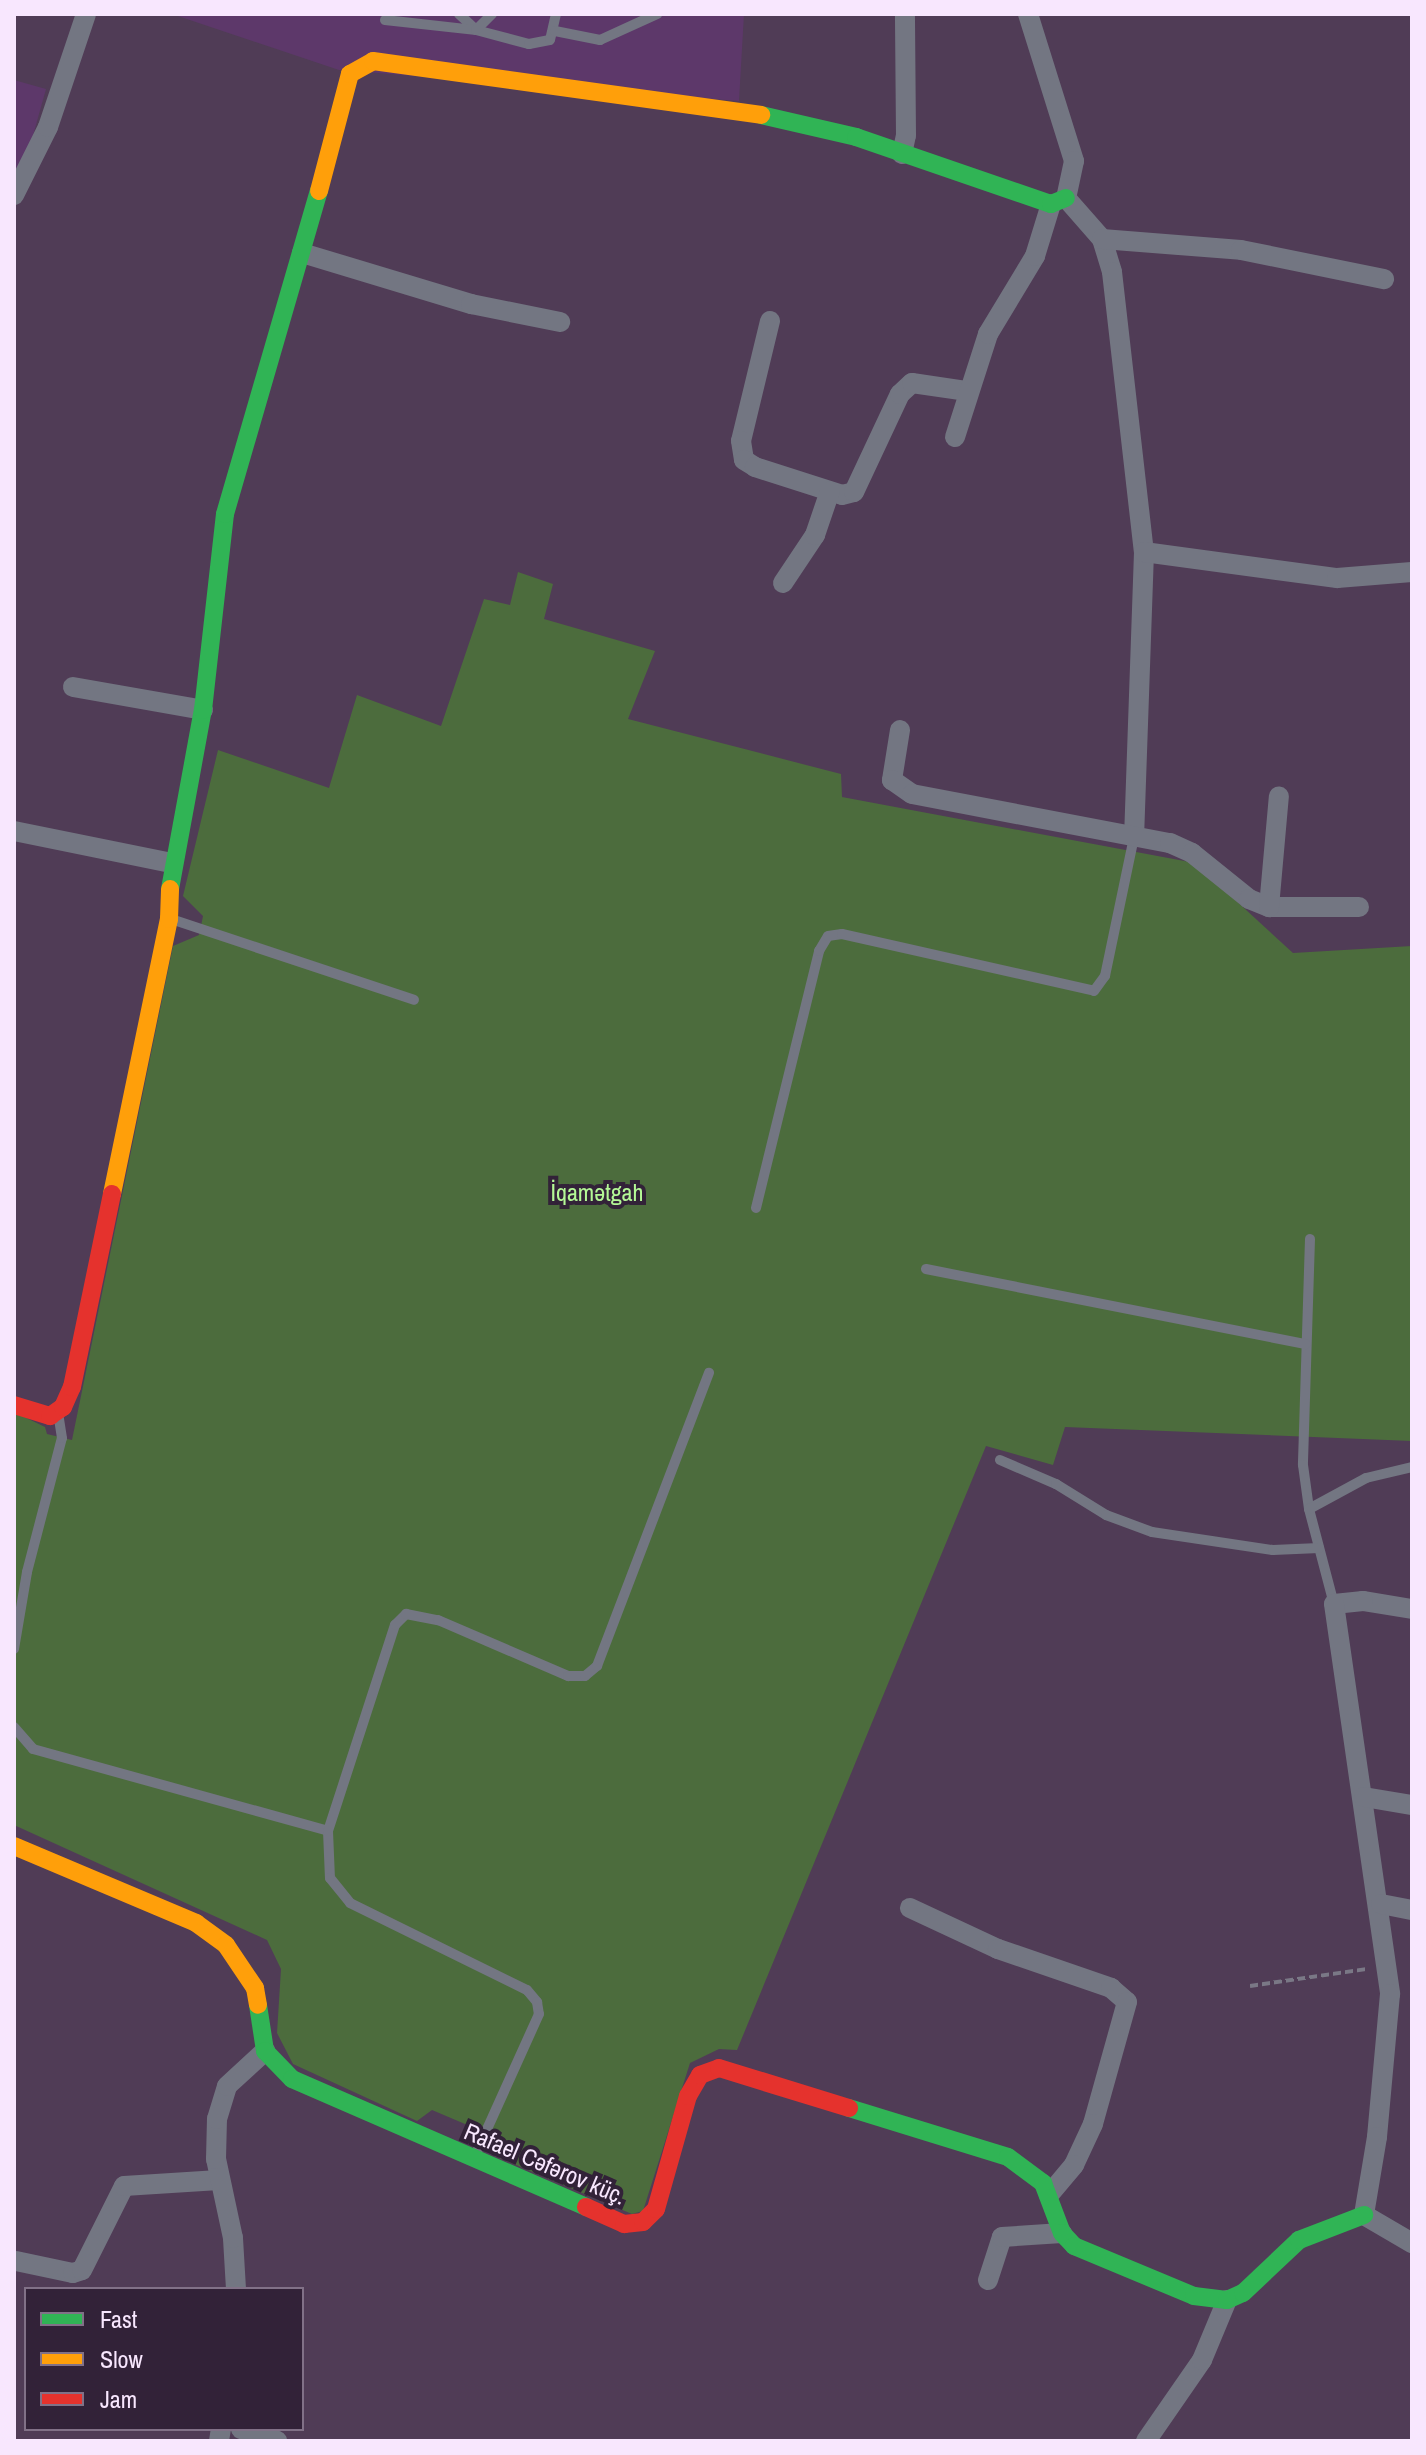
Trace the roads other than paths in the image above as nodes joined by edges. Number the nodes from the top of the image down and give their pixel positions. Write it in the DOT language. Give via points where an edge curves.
graph roads {
  1 [pos="86,14"];
  2 [pos="459,14"];
  3 [pos="492,14"];
  4 [pos="556,14"];
  5 [pos="657,14"];
  6 [pos="905,14"];
  7 [pos="1028,14"];
  8 [pos="1035,14"];
  9 [pos="385,20"];
  10 [pos="476,30"];
  11 [pos="555,31"];
  12 [pos="902,154"];
  13 [pos="14,195"];
  14 [pos="1058,201"];
  15 [pos="1102,239"];
  16 [pos="302,253"];
  17 [pos="1384,279"];
  18 [pos="770,321"];
  19 [pos="560,322"];
  20 [pos="967,391"];
  21 [pos="955,437"];
  22 [pos="830,491"];
  23 [pos="1144,552"];
  24 [pos="1412,572"];
  25 [pos="783,583"];
  26 [pos="73,687"];
  27 [pos="203,710"];
  28 [pos="900,730"];
  29 [pos="1279,796"];
  30 [pos="14,831"];
  31 [pos="1134,837"];
  32 [pos="171,863"];
  33 [pos="1269,907"];
  34 [pos="1359,907"];
  35 [pos="169,919"];
  36 [pos="414,1000"];
  37 [pos="756,1208"];
  38 [pos="1310,1239"];
  39 [pos="926,1269"];
  40 [pos="1306,1344"];
  41 [pos="709,1373"];
  42 [pos="14,1405"];
  43 [pos="57,1412"];
  44 [pos="1000,1460"];
  45 [pos="1412,1467"];
  46 [pos="1309,1509"];
  47 [pos="1319,1548"];
  48 [pos="1334,1604"];
  49 [pos="1412,1609"];
  50 [pos="14,1649"];
  51 [pos="14,1727"];
  52 [pos="1364,1797"];
  53 [pos="1412,1805"];
  54 [pos="328,1831"];
  55 [pos="14,1846"];
  56 [pos="1381,1904"];
  57 [pos="910,1908"];
  58 [pos="1412,1910"];
  59 [pos="265,2051"];
  60 [pos="473,2160"];
  61 [pos="219,2180"];
  62 [pos="1049,2195"];
  63 [pos="1364,2215"];
  64 [pos="1062,2233"];
  65 [pos="1412,2243"];
  66 [pos="16,2261"];
  67 [pos="988,2280"];
  68 [pos="236,2287"];
  69 [pos="1227,2300"];
  70 [pos="247,2431"];
  71 [pos="277,2441"];
  72 [pos="1146,2441"];
  1 -- 13 [label="street" via="48,127"];
  2 -- 10 [label="lane"];
  3 -- 10 [label="lane"];
  4 -- 11 [label="lane"];
  5 -- 11 [label="lane" via="600,40"];
  6 -- 12 [label="street"];
  7 -- 8 [label="street"];
  7 -- 14 [label="street" via="1074,161 1072,187"];
  9 -- 10 [label="lane"];
  10 -- 11 [label="lane" via="529,44 550,40"];
  12 -- 14 [label="street"];
  12 -- 16 [label="street" via="782,118 373,61 350,74 343,87"];
  14 -- 15 [label="street"];
  14 -- 20 [label="street" via="1035,256 988,334"];
  15 -- 17 [label="street" via="1241,250"];
  15 -- 23 [label="street" via="1112,272"];
  16 -- 19 [label="street" via="471,304"];
  16 -- 27 [label="street" via="272,366 244,431 225,514"];
  18 -- 22 [label="street" via="746,406 744,460"];
  20 -- 21 [label="street"];
  20 -- 22 [label="street" via="912,383 900,394 854,492"];
  22 -- 25 [label="street" via="815,535"];
  23 -- 24 [label="street" via="1337,578"];
  23 -- 31 [label="street"];
  26 -- 27 [label="street"];
  27 -- 32 [label="street"];
  28 -- 31 [label="street" via="891,770 899,789"];
  29 -- 33 [label="street"];
  30 -- 32 [label="street"];
  31 -- 33 [label="street" via="1192,853 1249,899"];
  31 -- 37 [label="lane" via="1105,976 1094,991 842,934 828,936 819,951"];
  32 -- 35 [label="street"];
  33 -- 34 [label="street"];
  35 -- 36 [label="lane"];
  35 -- 43 [label="street" via="72,1387"];
  38 -- 40 [label="lane"];
  39 -- 40 [label="lane"];
  40 -- 46 [label="lane" via="1302,1437"];
  41 -- 54 [label="lane" via="597,1666 585,1676 568,1676 438,1620 406,1614 395,1625"];
  42 -- 43 [label="street" via="38,1416"];
  43 -- 50 [label="lane" via="62,1438 27,1572"];
  44 -- 47 [label="lane" via="1056,1484 1106,1515 1152,1532 1273,1550"];
  45 -- 46 [label="lane" via="1366,1478"];
  46 -- 47 [label="lane"];
  47 -- 48 [label="lane"];
  48 -- 49 [label="street" via="1363,1601"];
  48 -- 52 [label="street"];
  51 -- 54 [label="lane" via="33,1749"];
  52 -- 53 [label="street"];
  52 -- 56 [label="street"];
  54 -- 60 [label="lane" via="330,1878 350,1903 527,1990 537,2002 539,2014"];
  55 -- 59 [label="street" via="196,1923 226,1945 255,1988"];
  56 -- 58 [label="street"];
  56 -- 63 [label="street" via="1389,2025"];
  57 -- 62 [label="street" via="998,1949 1111,1988 1127,2002 1093,2124 1074,2165"];
  59 -- 60 [label="street, Rafael Cəfərov küç." via="292,2079"];
  59 -- 61 [label="street" via="235,2076 220,2101"];
  60 -- 62 [label="street, Rafael Cəfərov küç." via="610,2220 643,2222 661,2197 693,2084 719,2068 1008,2157 1038,2177"];
  61 -- 66 [label="street" via="124,2186 82,2270 73,2273"];
  61 -- 68 [label="street" via="233,2238"];
  62 -- 64 [label="street, Rafael Cəfərov küç."];
  63 -- 65 [label="street"];
  63 -- 69 [label="street" via="1299,2240 1261,2279"];
  64 -- 67 [label="street" via="1002,2237"];
  64 -- 69 [label="street" via="1100,2261 1194,2296"];
  69 -- 72 [label="street" via="1202,2360"];
  70 -- 71 [label="street"];
}
